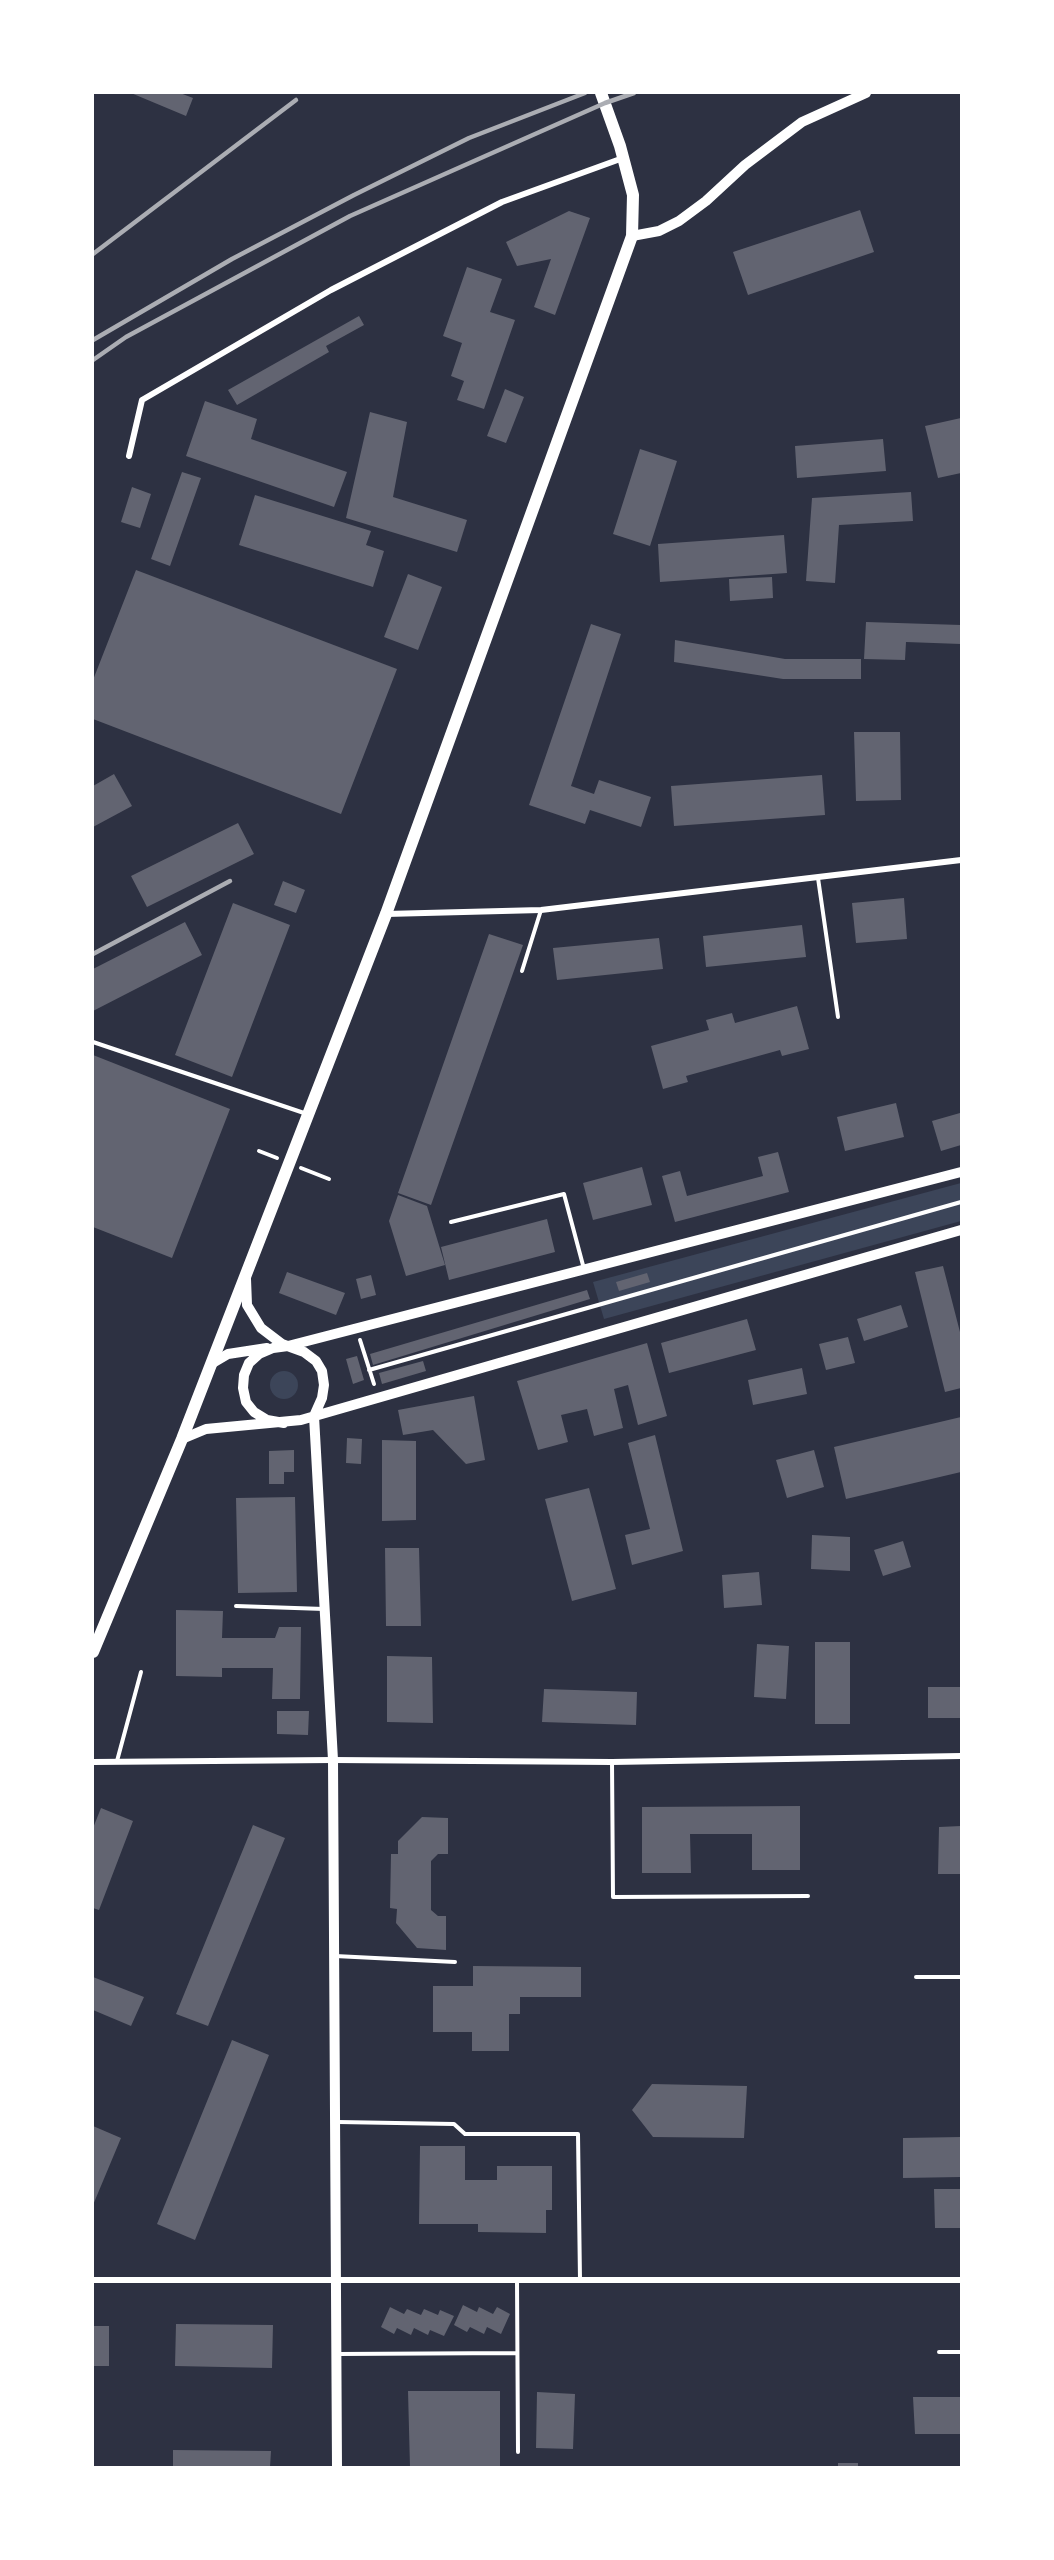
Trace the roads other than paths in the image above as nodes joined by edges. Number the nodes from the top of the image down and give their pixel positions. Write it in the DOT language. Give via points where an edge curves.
graph roads {
  1 [pos="601,93"];
  2 [pos="866,93"];
  3 [pos="623,158"];
  4 [pos="632,236"];
  5 [pos="129,456"];
  6 [pos="961,860"];
  7 [pos="818,878"];
  8 [pos="541,910"];
  9 [pos="387,914"];
  10 [pos="522,971"];
  11 [pos="838,1017"];
  12 [pos="93,1042"];
  13 [pos="308,1114"];
  14 [pos="961,1172"];
  15 [pos="451,1222"];
  16 [pos="961,1230"];
  17 [pos="584,1270"];
  18 [pos="246,1272"];
  19 [pos="288,1346"];
  20 [pos="273,1348"];
  21 [pos="211,1364"];
  22 [pos="314,1416"];
  23 [pos="284,1423"];
  24 [pos="182,1439"];
  25 [pos="236,1606"];
  26 [pos="325,1609"];
  27 [pos="93,1652"];
  28 [pos="141,1672"];
  29 [pos="961,1756"];
  30 [pos="333,1760"];
  31 [pos="93,1762"];
  32 [pos="117,1762"];
  33 [pos="612,1762"];
  34 [pos="808,1896"];
  35 [pos="334,1956"];
  36 [pos="455,1962"];
  37 [pos="916,1977"];
  38 [pos="961,1977"];
  39 [pos="336,2122"];
  40 [pos="93,2280"];
  41 [pos="961,2280"];
  42 [pos="336,2281"];
  43 [pos="517,2281"];
  44 [pos="580,2281"];
  45 [pos="939,2352"];
  46 [pos="961,2352"];
  47 [pos="517,2353"];
  48 [pos="337,2354"];
  49 [pos="518,2452"];
  50 [pos="337,2467"];
  1 -- 3 [label="main road"];
  2 -- 4 [label="street" via="802,122 679,221 659,231"];
  3 -- 4 [label="main road" via="633,195"];
  3 -- 5 [label="street" via="502,202 331,290 142,400"];
  4 -- 9 [label="main road"];
  6 -- 7 [label="street"];
  7 -- 8 [label="street"];
  7 -- 11 [label="lane"];
  8 -- 9 [label="street"];
  8 -- 10 [label="lane"];
  9 -- 13 [label="main road"];
  12 -- 13 [label="lane"];
  13 -- 18 [label="main road"];
  14 -- 17 [label="street"];
  15 -- 17 [label="lane" via="564,1194"];
  16 -- 22 [label="street"];
  17 -- 19 [label="street"];
  18 -- 19 [label="street" via="248,1305 253,1317 270,1337"];
  18 -- 21 [label="main road"];
  19 -- 20 [label="street"];
  19 -- 22 [label="street" via="304,1352 322,1371 322,1398"];
  20 -- 21 [label="street" via="242,1350"];
  20 -- 23 [label="street" via="249,1363 243,1388 246,1402 254,1412"];
  21 -- 24 [label="main road"];
  22 -- 23 [label="street"];
  22 -- 26 [label="street"];
  23 -- 24 [label="street" via="206,1429"];
  24 -- 27 [label="main road"];
  25 -- 26 [label="lane"];
  26 -- 30 [label="street"];
  28 -- 32 [label="lane"];
  29 -- 33 [label="street"];
  30 -- 32 [label="street"];
  30 -- 33 [label="street"];
  30 -- 35 [label="street"];
  31 -- 32 [label="street"];
  33 -- 34 [label="lane" via="613,1897"];
  35 -- 36 [label="lane"];
  35 -- 39 [label="street"];
  37 -- 38 [label="lane"];
  39 -- 42 [label="street"];
  39 -- 44 [label="lane" via="454,2124 465,2134 578,2134"];
  40 -- 42 [label="street"];
  41 -- 44 [label="street"];
  42 -- 43 [label="street"];
  42 -- 48 [label="street"];
  43 -- 44 [label="street"];
  43 -- 47 [label="lane"];
  45 -- 46 [label="lane"];
  47 -- 48 [label="lane"];
  47 -- 49 [label="lane"];
  48 -- 50 [label="street"];
}
